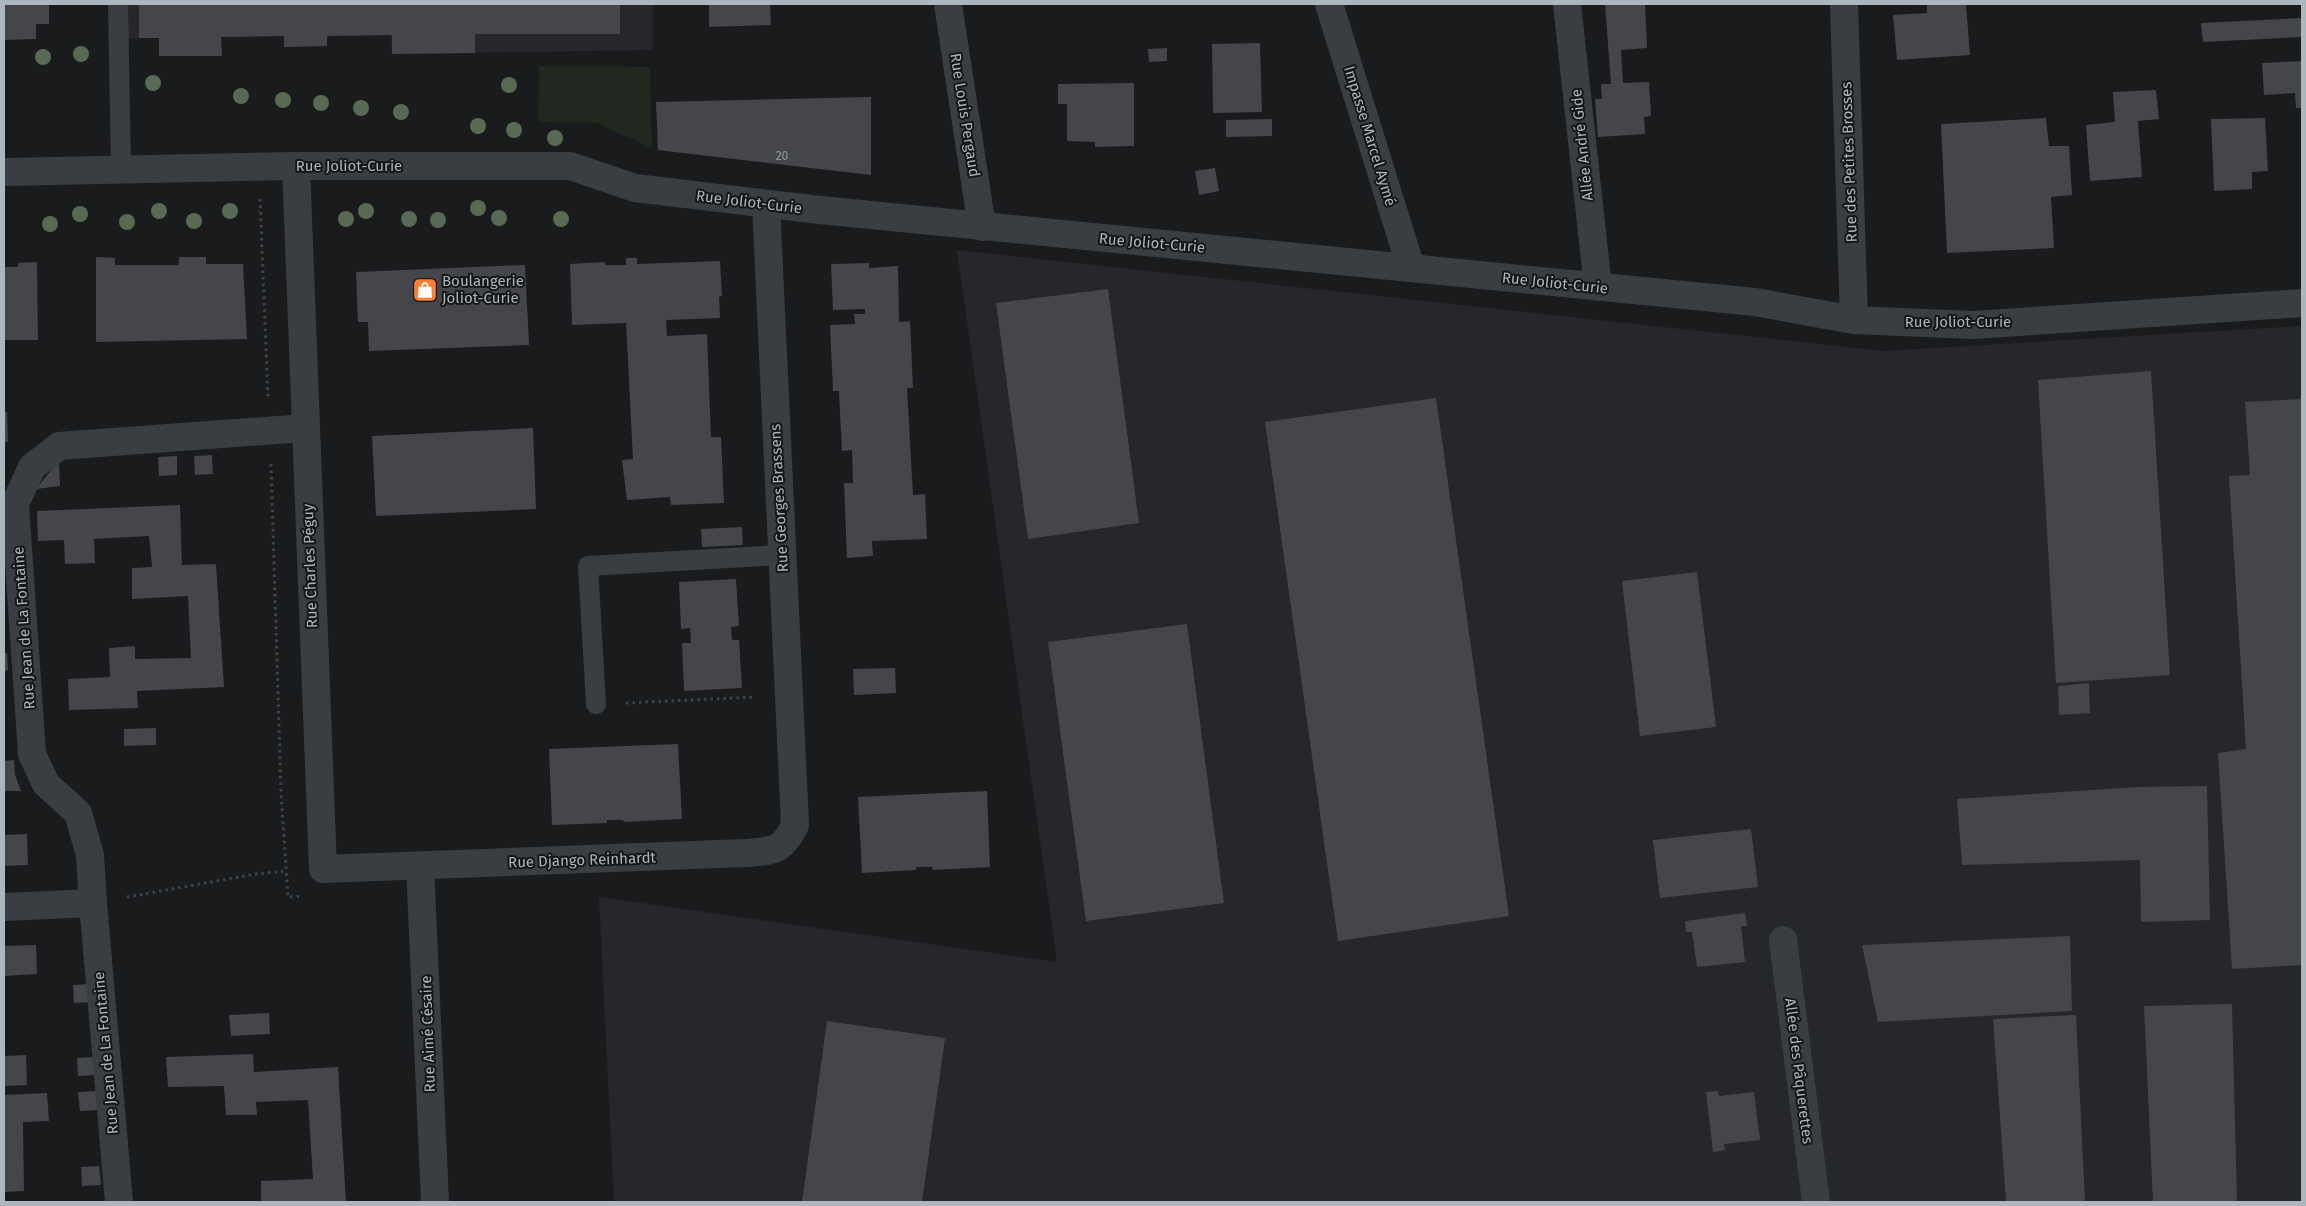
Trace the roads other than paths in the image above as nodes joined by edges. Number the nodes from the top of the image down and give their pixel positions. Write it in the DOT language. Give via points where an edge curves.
graph roads {
  1 [pos="118,4"];
  2 [pos="948,4"];
  3 [pos="1329,4"];
  4 [pos="1567,4"];
  5 [pos="1844,4"];
  6 [pos="296,166"];
  7 [pos="121,170"];
  8 [pos="4,172"];
  9 [pos="766,204"];
  10 [pos="982,227"];
  11 [pos="1411,268"];
  12 [pos="1598,287"];
  13 [pos="2302,303"];
  14 [pos="1854,320"];
  15 [pos="305,428"];
  16 [pos="782,555"];
  17 [pos="596,704"];
  18 [pos="793,793"];
  19 [pos="420,866"];
  20 [pos="323,869"];
  21 [pos="93,903"];
  22 [pos="4,907"];
  23 [pos="1783,940"];
  24 [pos="119,1202"];
  25 [pos="435,1202"];
  26 [pos="1816,1202"];
  1 -- 7 [label="lane"];
  2 -- 10 [label="street, Rue Louis Pergaud"];
  3 -- 11 [label="street, Impasse Marcel Aymé"];
  4 -- 12 [label="street, Allée André Gide"];
  5 -- 14 [label="street, Rue des Petites Brosses"];
  6 -- 7 [label="street, Rue Joliot-Curie"];
  6 -- 9 [label="street, Rue Joliot-Curie" via="570,166 635,188"];
  6 -- 15 [label="street, Rue Charles Péguy"];
  7 -- 8 [label="street, Rue Joliot-Curie"];
  9 -- 10 [label="street, Rue Joliot-Curie"];
  9 -- 16 [label="street, Rue Georges Brassens"];
  10 -- 11 [label="street, Rue Joliot-Curie"];
  11 -- 12 [label="street, Rue Joliot-Curie"];
  12 -- 14 [label="street, Rue Joliot-Curie" via="1755,302"];
  13 -- 14 [label="street, Rue Joliot-Curie" via="1973,325"];
  15 -- 20 [label="street, Rue Charles Péguy"];
  15 -- 21 [label="street, Rue Jean de La Fontaine" via="59,446 32,467 15,504 32,754 46,784 78,814 90,855"];
  16 -- 17 [label="lane" via="588,566"];
  16 -- 18 [label="street, Rue Georges Brassens"];
  18 -- 19 [label="street, Rue Django Reinhardt" via="795,825 788,840 774,851"];
  19 -- 20 [label="street, Rue Django Reinhardt"];
  19 -- 25 [label="street, Rue Aimé Césaire"];
  21 -- 22 [label="street"];
  21 -- 24 [label="street, Rue Jean de La Fontaine"];
  23 -- 26 [label="street, Allée des Pâquerettes"];
}
